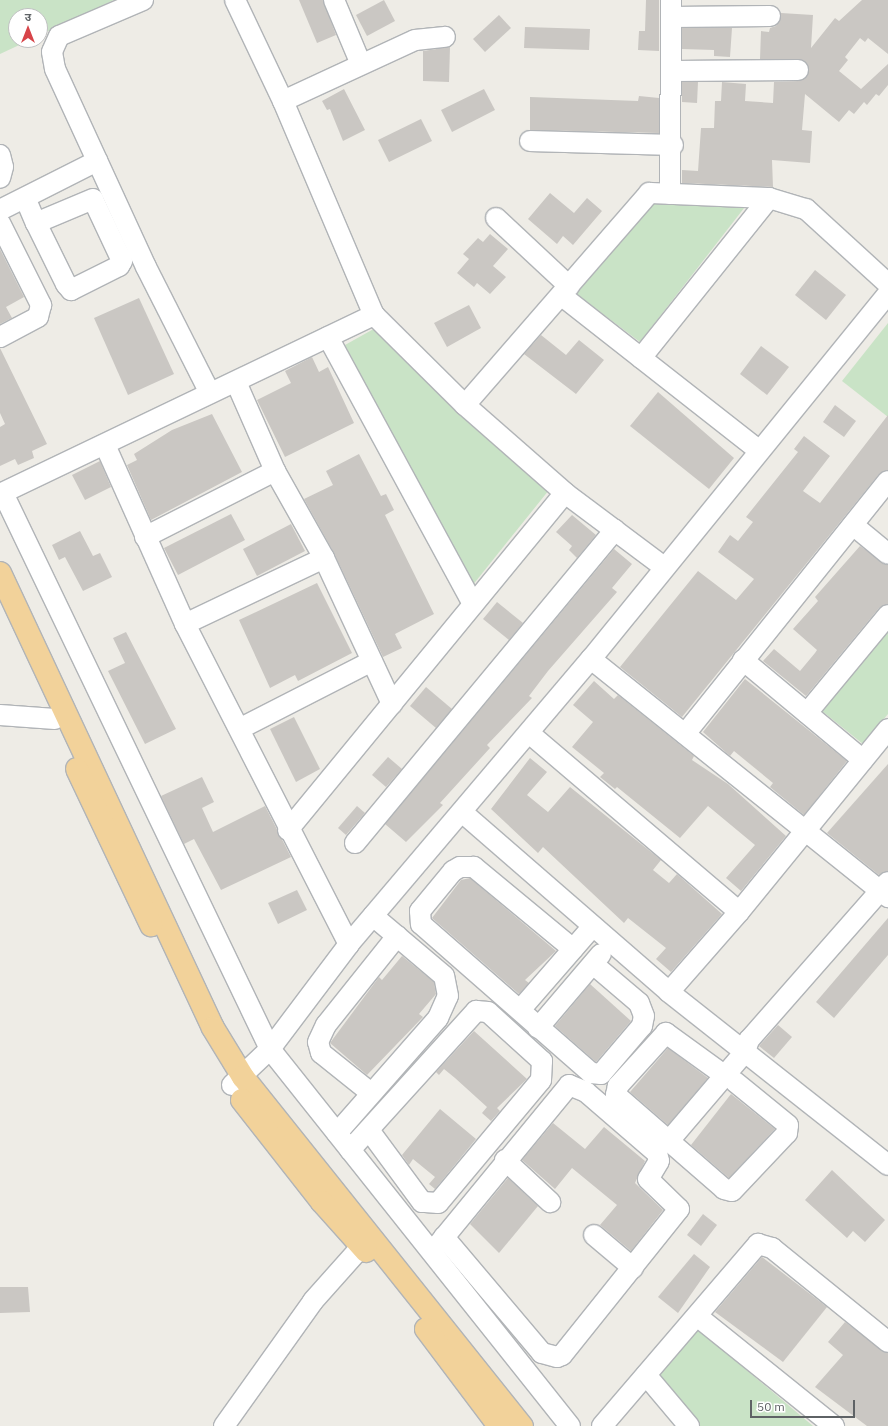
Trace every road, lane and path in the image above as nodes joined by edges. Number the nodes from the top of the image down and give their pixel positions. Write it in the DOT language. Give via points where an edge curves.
graph roads {
  1 [pos="143,0"];
  2 [pos="235,0"];
  3 [pos="334,0"];
  4 [pos="672,8"];
  5 [pos="770,16"];
  6 [pos="445,37"];
  7 [pos="360,62"];
  8 [pos="673,70"];
  9 [pos="798,70"];
  10 [pos="283,101"];
  11 [pos="530,141"];
  12 [pos="673,145"];
  13 [pos="0,155"];
  14 [pos="97,161"];
  15 [pos="0,178"];
  16 [pos="670,194"];
  17 [pos="769,198"];
  18 [pos="26,200"];
  19 [pos="0,210"];
  20 [pos="496,218"];
  21 [pos="36,223"];
  22 [pos="3,235"];
  23 [pos="888,284"];
  24 [pos="566,291"];
  25 [pos="888,294"];
  26 [pos="374,315"];
  27 [pos="0,337"];
  28 [pos="328,337"];
  29 [pos="641,358"];
  30 [pos="236,382"];
  31 [pos="210,393"];
  32 [pos="465,405"];
  33 [pos="105,445"];
  34 [pos="760,451"];
  35 [pos="275,471"];
  36 [pos="888,481"];
  37 [pos="1,493"];
  38 [pos="565,493"];
  39 [pos="853,525"];
  40 [pos="614,530"];
  41 [pos="145,536"];
  42 [pos="888,554"];
  43 [pos="324,558"];
  44 [pos="664,567"];
  45 [pos="0,573"];
  46 [pos="473,604"];
  47 [pos="0,608"];
  48 [pos="888,615"];
  49 [pos="186,624"];
  50 [pos="591,659"];
  51 [pos="743,660"];
  52 [pos="372,661"];
  53 [pos="392,704"];
  54 [pos="807,713"];
  55 [pos="0,715"];
  56 [pos="55,719"];
  57 [pos="241,728"];
  58 [pos="888,729"];
  59 [pos="528,733"];
  60 [pos="685,734"];
  61 [pos="863,760"];
  62 [pos="462,812"];
  63 [pos="288,830"];
  64 [pos="806,830"];
  65 [pos="355,843"];
  66 [pos="886,890"];
  67 [pos="148,901"];
  68 [pos="739,912"];
  69 [pos="373,916"];
  70 [pos="593,926"];
  71 [pos="397,936"];
  72 [pos="612,942"];
  73 [pos="349,944"];
  74 [pos="573,949"];
  75 [pos="593,964"];
  76 [pos="669,992"];
  77 [pos="520,1010"];
  78 [pos="538,1028"];
  79 [pos="270,1049"];
  80 [pos="749,1055"];
  81 [pos="730,1079"];
  82 [pos="237,1081"];
  83 [pos="371,1093"];
  84 [pos="369,1130"];
  85 [pos="337,1133"];
  86 [pos="671,1144"];
  87 [pos="350,1150"];
  88 [pos="505,1160"];
  89 [pos="888,1164"];
  90 [pos="550,1202"];
  91 [pos="594,1235"];
  92 [pos="444,1237"];
  93 [pos="362,1246"];
  94 [pos="432,1252"];
  95 [pos="633,1268"];
  96 [pos="697,1316"];
  97 [pos="888,1342"];
  98 [pos="646,1375"];
  99 [pos="224,1426"];
  100 [pos="499,1426"];
  101 [pos="522,1426"];
  102 [pos="570,1426"];
  103 [pos="602,1426"];
  104 [pos="689,1426"];
  105 [pos="834,1426"];
  1 -- 14 [label="street" via="59,36 52,52 55,69"];
  2 -- 10 [label="street"];
  3 -- 7 [label="street"];
  4 -- 5 [label="street"];
  4 -- 8 [label="street"];
  6 -- 7 [label="street" via="415,40"];
  7 -- 10 [label="street"];
  8 -- 9 [label="street"];
  8 -- 12 [label="street"];
  10 -- 26 [label="street"];
  11 -- 12 [label="street"];
  12 -- 16 [label="street"];
  13 -- 15 [label="street" via="3,167"];
  14 -- 18 [label="street"];
  14 -- 31 [label="street"];
  16 -- 17 [label="street"];
  16 -- 24 [label="street" via="649,193"];
  17 -- 23 [label="street" via="806,209"];
  17 -- 29 [label="street"];
  18 -- 19 [label="street"];
  18 -- 21 [label="street"];
  20 -- 24 [label="street"];
  21 -- 21 [label="street" via="71,290 119,266 122,261 93,199"];
  22 -- 27 [label="street" via="41,305 38,317"];
  24 -- 29 [label="street"];
  24 -- 32 [label="street"];
  25 -- 34 [label="street"];
  26 -- 28 [label="street"];
  26 -- 32 [label="street"];
  28 -- 30 [label="street"];
  28 -- 46 [label="street"];
  29 -- 34 [label="street"];
  30 -- 31 [label="street"];
  30 -- 35 [label="street"];
  31 -- 33 [label="street"];
  32 -- 38 [label="street"];
  33 -- 37 [label="street"];
  33 -- 41 [label="street"];
  34 -- 44 [label="street"];
  35 -- 41 [label="street"];
  35 -- 43 [label="street"];
  36 -- 39 [label="street"];
  37 -- 79 [label="street"];
  38 -- 40 [label="street"];
  38 -- 46 [label="street"];
  39 -- 42 [label="street"];
  39 -- 51 [label="street"];
  40 -- 44 [label="street"];
  40 -- 65 [label="street"];
  41 -- 49 [label="street"];
  43 -- 49 [label="street"];
  43 -- 52 [label="street"];
  44 -- 50 [label="street"];
  45 -- 67 [label="highway"];
  46 -- 53 [label="street"];
  47 -- 56 [label="highway"];
  48 -- 54 [label="street"];
  49 -- 57 [label="street"];
  50 -- 59 [label="street"];
  50 -- 60 [label="street"];
  51 -- 54 [label="street"];
  51 -- 60 [label="street"];
  52 -- 53 [label="street"];
  52 -- 57 [label="street"];
  53 -- 63 [label="street"];
  54 -- 61 [label="street"];
  55 -- 56 [label="street"];
  56 -- 67 [label="highway"];
  57 -- 63 [label="street"];
  58 -- 61 [label="street"];
  59 -- 62 [label="street"];
  59 -- 68 [label="street"];
  60 -- 64 [label="street"];
  61 -- 64 [label="street"];
  62 -- 69 [label="street"];
  62 -- 70 [label="street"];
  63 -- 73 [label="street"];
  64 -- 66 [label="street"];
  64 -- 68 [label="street"];
  66 -- 80 [label="street" via="749,1040"];
  67 -- 82 [label="highway" via="199,1032"];
  68 -- 76 [label="street"];
  69 -- 71 [label="street"];
  69 -- 73 [label="street"];
  70 -- 72 [label="street"];
  70 -- 74 [label="street"];
  71 -- 83 [label="street" via="444,976 448,996 438,1018"];
  71 -- 83 [label="street" via="326,1025 318,1042 321,1053"];
  72 -- 75 [label="street"];
  72 -- 76 [label="street"];
  73 -- 79 [label="street"];
  74 -- 77 [label="street"];
  74 -- 77 [label="street" via="474,867 460,867 453,871 422,906 422,924"];
  75 -- 78 [label="street"];
  75 -- 78 [label="street" via="639,1003 644,1016 642,1026 610,1068 601,1074 590,1073"];
  76 -- 80 [label="street"];
  77 -- 78 [label="street"];
  79 -- 82 [label="street"];
  79 -- 85 [label="street"];
  80 -- 81 [label="street"];
  80 -- 89 [label="street"];
  81 -- 86 [label="street"];
  81 -- 86 [label="street" via="671,1034 660,1036 618,1086 616,1095"];
  81 -- 86 [label="street" via="788,1125 788,1133 737,1189 724,1189"];
  82 -- 93 [label="highway" via="317,1196"];
  82 -- 101 [label="highway"];
  83 -- 85 [label="street"];
  84 -- 84 [label="street" via="476,1011 488,1012 542,1061 541,1080 438,1203 422,1202"];
  84 -- 87 [label="street"];
  85 -- 87 [label="street"];
  87 -- 94 [label="street"];
  88 -- 90 [label="street"];
  88 -- 92 [label="street"];
  88 -- 95 [label="street" via="565,1087 572,1085 586,1092 657,1153 659,1161 648,1179 679,1209"];
  91 -- 95 [label="street"];
  92 -- 94 [label="street"];
  92 -- 95 [label="street" via="542,1353 552,1357 562,1355"];
  93 -- 99 [label="street" via="313,1301"];
  93 -- 100 [label="highway"];
  94 -- 102 [label="street"];
  96 -- 97 [label="street" via="758,1244 764,1243"];
  96 -- 98 [label="street"];
  96 -- 105 [label="street"];
  98 -- 103 [label="street"];
  98 -- 104 [label="street"];
}
